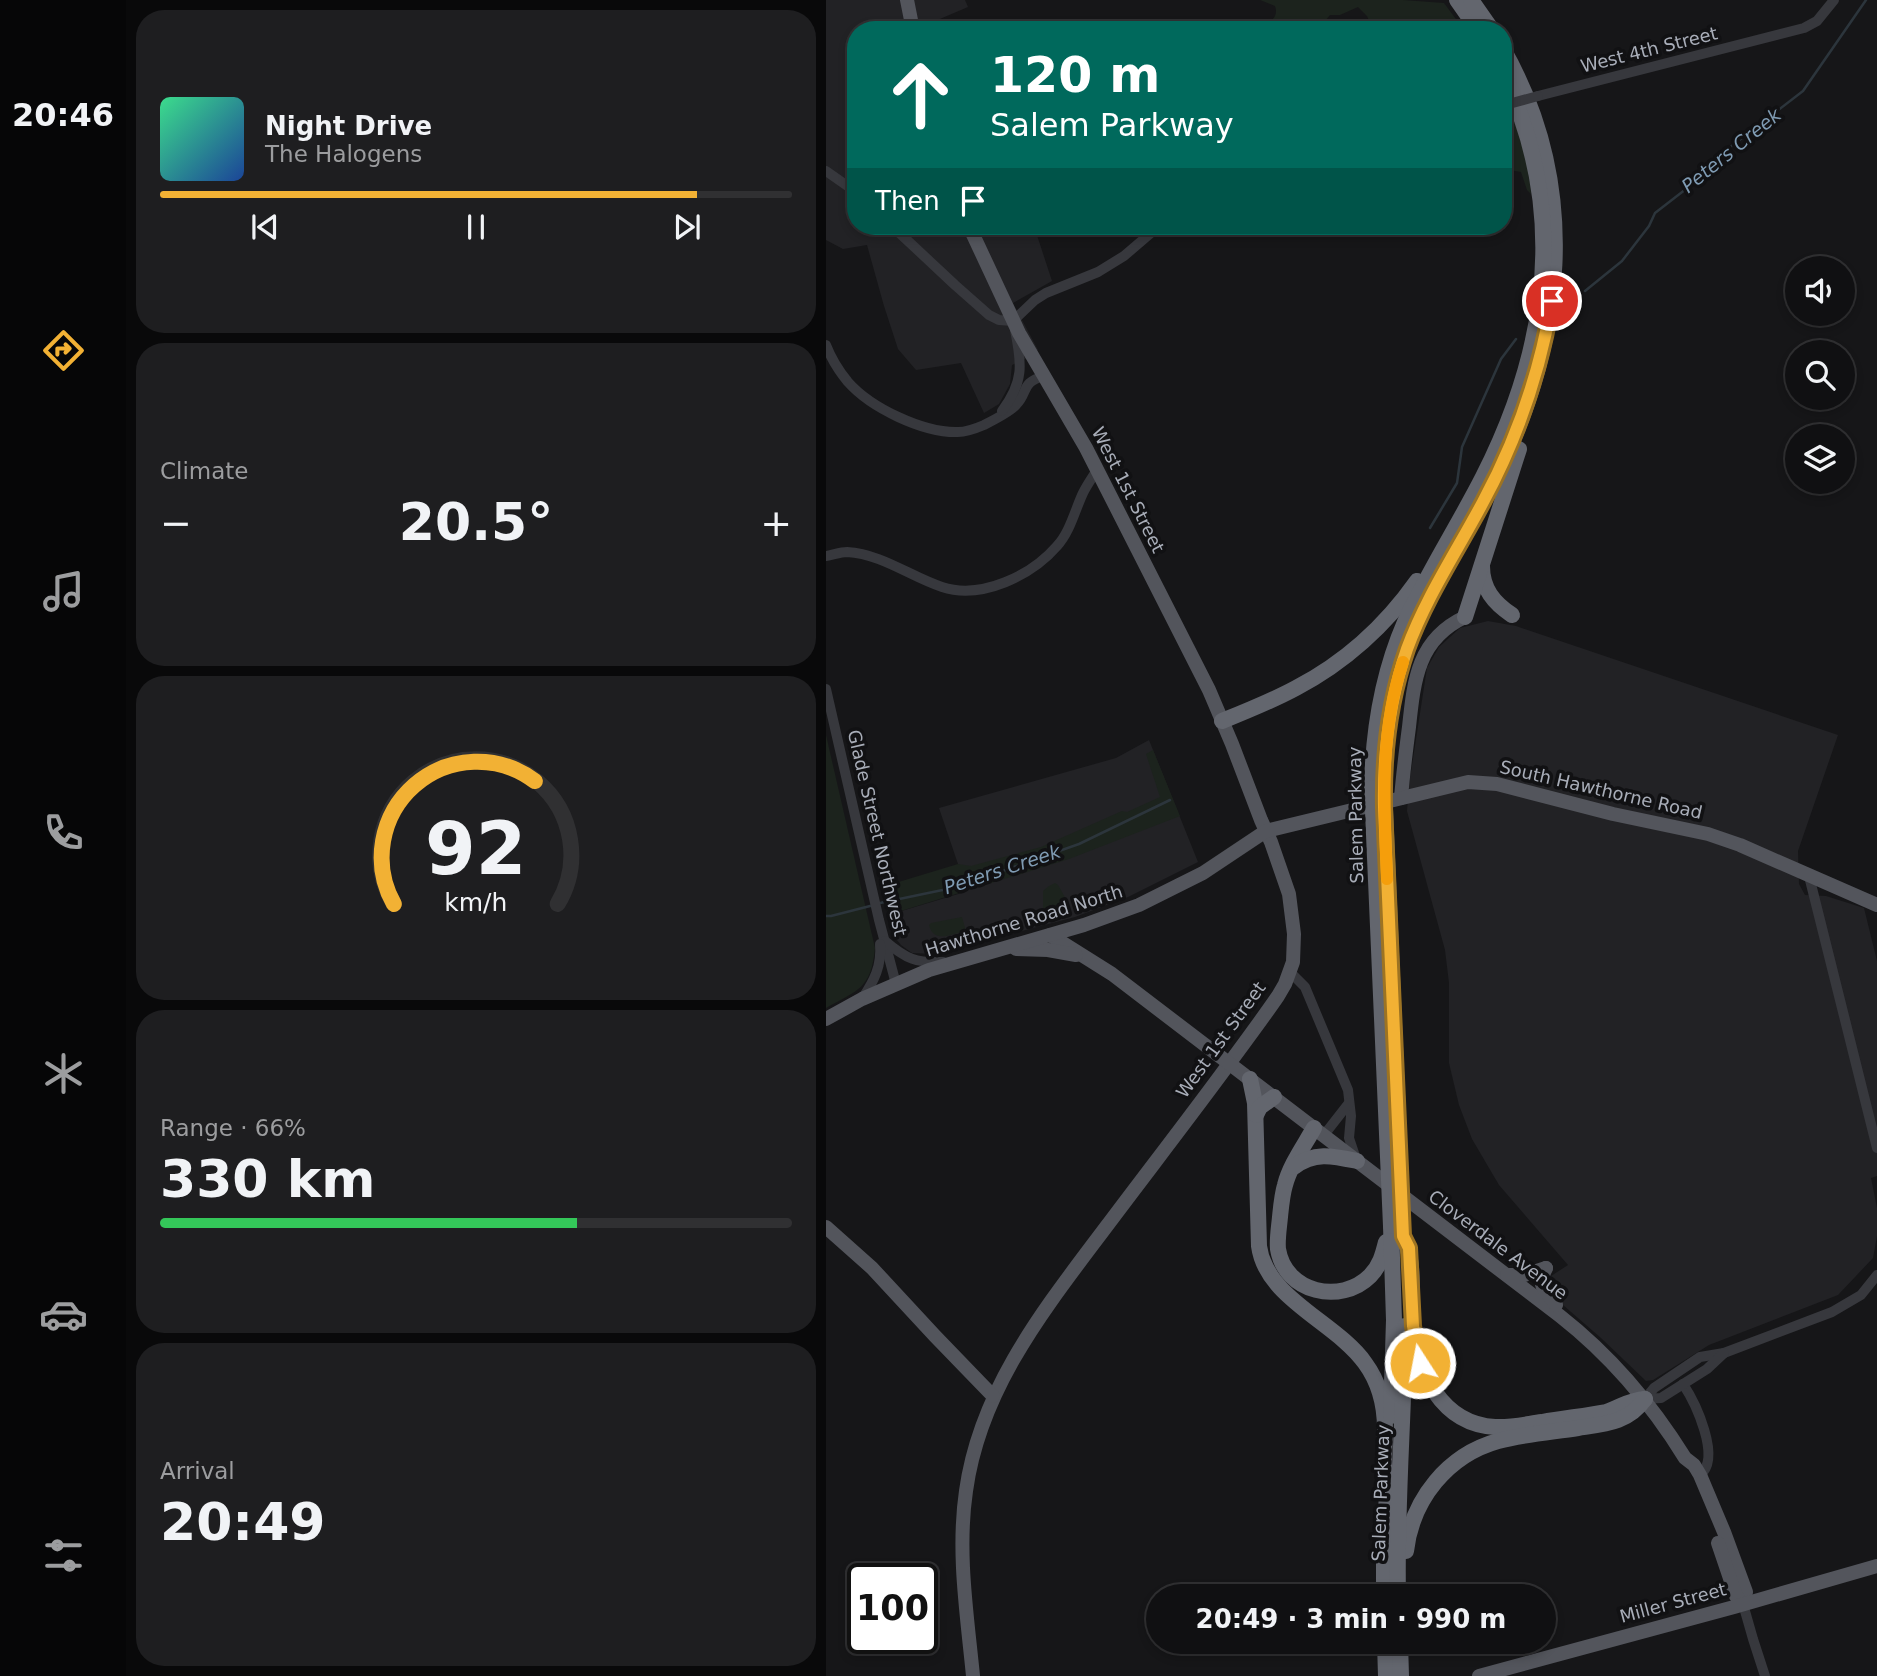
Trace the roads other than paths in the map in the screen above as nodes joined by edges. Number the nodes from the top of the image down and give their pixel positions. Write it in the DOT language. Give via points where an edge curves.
graph roads {
  1 [pos="907,0"];
  2 [pos="1457,0"];
  3 [pos="1471,0"];
  4 [pos="1834,0"];
  5 [pos="911,21"];
  6 [pos="1472,21"];
  7 [pos="1486,21"];
  8 [pos="1512,67"];
  9 [pos="1512,94"];
  10 [pos="1512,103"];
  11 [pos="826,171"];
  12 [pos="847,186"];
  13 [pos="1549,211"];
  14 [pos="902,235"];
  15 [pos="973,235"];
  16 [pos="1148,235"];
  17 [pos="1550,252"];
  18 [pos="1013,321"];
  19 [pos="1545,341"];
  20 [pos="826,345"];
  21 [pos="1044,376"];
  22 [pos="998,416"];
  23 [pos="1097,470"];
  24 [pos="1455,529"];
  25 [pos="826,556"];
  26 [pos="1482,563"];
  27 [pos="1512,615"];
  28 [pos="1465,617"];
  29 [pos="826,690"];
  30 [pos="1222,722"];
  31 [pos="1378,787"];
  32 [pos="1401,797"];
  33 [pos="1266,831"];
  34 [pos="1810,876"];
  35 [pos="1877,905"];
  36 [pos="879,920"];
  37 [pos="1050,935"];
  38 [pos="884,941"];
  39 [pos="1000,949"];
  40 [pos="1085,957"];
  41 [pos="957,961"];
  42 [pos="1290,972"];
  43 [pos="896,984"];
  44 [pos="862,999"];
  45 [pos="826,1019"];
  46 [pos="1229,1063"];
  47 [pos="1250,1079"];
  48 [pos="1273,1097"];
  49 [pos="1349,1104"];
  50 [pos="1256,1115"];
  51 [pos="1319,1132"];
  52 [pos="1877,1148"];
  53 [pos="1357,1161"];
  54 [pos="1292,1168"];
  55 [pos="826,1227"];
  56 [pos="1397,1231"];
  57 [pos="1507,1275"];
  58 [pos="1877,1275"];
  59 [pos="1560,1316"];
  60 [pos="1724,1353"];
  61 [pos="1683,1384"];
  62 [pos="993,1396"];
  63 [pos="1645,1399"];
  64 [pos="1685,1458"];
  65 [pos="1700,1475"];
  66 [pos="1388,1482"];
  67 [pos="1877,1566"];
  68 [pos="1729,1576"];
  69 [pos="1384,1584"];
  70 [pos="1398,1584"];
  71 [pos="1404,1584"];
  72 [pos="1743,1604"];
  73 [pos="1709,1614"];
  74 [pos="1389,1654"];
  75 [pos="1404,1654"];
  76 [pos="1395,1671"];
  77 [pos="973,1676"];
  78 [pos="1479,1676"];
  79 [pos="1765,1676"];
  1 -- 5 [label="main road"];
  2 -- 6 [label="highway"];
  3 -- 7 [label="highway"];
  4 -- 10 [label="street, West 4th Street, bridge" via="1817,21 1804,28"];
  8 -- 13 [label="highway, Salem Parkway" via="1538,127 1548,167"];
  9 -- 13 [label="highway, Salem Parkway" via="1527,130"];
  11 -- 12 [label="street"];
  13 -- 17 [label="highway, Salem Parkway"];
  14 -- 18 [label="street" via="989,315"];
  15 -- 18 [label="main road, West 1st Street"];
  16 -- 18 [label="street" via="1098,272 1046,293"];
  17 -- 19 [label="highway, Salem Parkway" via="1552,301"];
  17 -- 24 [label="highway, Salem Parkway" via="1518,396 1496,451"];
  18 -- 21 [label="main road, West 1st Street"];
  18 -- 22 [label="street" via="1020,374 1014,394"];
  19 -- 26 [label="highway" via="1547,359"];
  19 -- 31 [label="highway, Salem Parkway" via="1506,456 1407,649 1389,716"];
  20 -- 22 [label="street" via="848,381 869,401 896,416 958,432"];
  21 -- 22 [label="street" via="1029,382 1015,407"];
  21 -- 23 [label="main road, West 1st Street"];
  23 -- 25 [label="street" via="1059,544 1013,580 971,590 945,589 869,556 846,552"];
  23 -- 30 [label="main road, West 1st Street"];
  24 -- 30 [label="highway" via="1444,537 1403,599 1354,649 1298,687"];
  24 -- 31 [label="highway, Salem Parkway" via="1413,606 1390,663 1376,724"];
  26 -- 27 [label="highway" via="1490,594"];
  26 -- 28 [label="highway"];
  28 -- 32 [label="main road" via="1435,637 1420,665"];
  29 -- 36 [label="street, Glade Street Northwest"];
  30 -- 33 [label="main road, West 1st Street"];
  31 -- 56 [label="highway, Salem Parkway, bridge"];
  32 -- 33 [label="main road, South Hawthorne Road"];
  32 -- 34 [label="main road, South Hawthorne Road" via="1468,782 1497,785 1708,834"];
  33 -- 37 [label="main road, Hawthorne Road North" via="1160,895"];
  33 -- 42 [label="main road, West 1st Street" via="1292,911"];
  34 -- 35 [label="main road, South Hawthorne Road"];
  34 -- 52 [label="street"];
  36 -- 38 [label="street, Glade Street Northwest"];
  36 -- 44 [label="street" via="879,967"];
  37 -- 39 [label="main road, Hawthorne Road North"];
  37 -- 40 [label="main road, Cloverdale Avenue"];
  38 -- 41 [label="street" via="911,960"];
  38 -- 43 [label="street, Glade Street Northwest"];
  39 -- 40 [label="main road" via="1048,950"];
  39 -- 41 [label="main road, Hawthorne Road North"];
  40 -- 46 [label="main road, Cloverdale Avenue"];
  41 -- 43 [label="main road, Hawthorne Road North"];
  42 -- 46 [label="main road, West 1st Street" via="1274,1003"];
  42 -- 49 [label="street" via="1305,987 1348,1090"];
  43 -- 44 [label="main road, Hawthorne Road North"];
  44 -- 45 [label="main road, Hawthorne Road North"];
  46 -- 47 [label="main road, Cloverdale Avenue"];
  46 -- 62 [label="main road, West 1st Street" via="1056,1293"];
  47 -- 48 [label="main road, Cloverdale Avenue"];
  47 -- 50 [label="highway"];
  48 -- 50 [label="highway"];
  48 -- 51 [label="main road, Cloverdale Avenue"];
  49 -- 51 [label="street"];
  49 -- 53 [label="street" via="1349,1138"];
  50 -- 66 [label="highway" via="1262,1261 1278,1287 1349,1344 1370,1371 1385,1414"];
  51 -- 53 [label="main road, Cloverdale Avenue"];
  51 -- 54 [label="highway"];
  53 -- 54 [label="highway" via="1321,1155"];
  53 -- 57 [label="main road, Cloverdale Avenue"];
  54 -- 56 [label="highway" via="1283,1190 1278,1242 1286,1269 1303,1285 1334,1293 1364,1282"];
  55 -- 62 [label="main road" via="872,1268"];
  56 -- 63 [label="highway" via="1409,1248 1420,1363 1434,1393 1455,1414 1483,1426 1505,1427 1606,1412 1630,1400"];
  56 -- 66 [label="highway, Salem Parkway"];
  56 -- 70 [label="highway, Salem Parkway" via="1405,1334"];
  57 -- 59 [label="main road, Cloverdale Avenue"];
  57 -- 59 [label="main road" via="1546,1268 1543,1289 1555,1301"];
  58 -- 60 [label="street" via="1861,1295 1832,1312"];
  59 -- 63 [label="main road, Cloverdale Avenue" via="1612,1361"];
  60 -- 61 [label="street"];
  60 -- 63 [label="street" via="1700,1357"];
  61 -- 63 [label="street" via="1661,1398"];
  61 -- 65 [label="street" via="1694,1401 1707,1446 1708,1463"];
  62 -- 77 [label="main road, West 1st Street" via="966,1489 962,1549"];
  63 -- 64 [label="main road, Cloverdale Avenue"];
  63 -- 71 [label="highway" via="1637,1410 1617,1421 1497,1441 1450,1467 1427,1493 1411,1525"];
  64 -- 65 [label="main road, Cloverdale Avenue"];
  64 -- 68 [label="main road, Cloverdale Avenue"];
  65 -- 72 [label="main road, Cloverdale Avenue" via="1746,1592"];
  66 -- 69 [label="highway, Salem Parkway"];
  67 -- 72 [label="main road, Miller Street"];
  68 -- 72 [label="main road, Cloverdale Avenue"];
  68 -- 73 [label="main road" via="1726,1600"];
  72 -- 73 [label="main road, Miller Street"];
  72 -- 79 [label="street, Cloverdale Avenue"];
  73 -- 78 [label="main road, Miller Street"];
  74 -- 76 [label="highway"];
  75 -- 76 [label="highway"];
}
